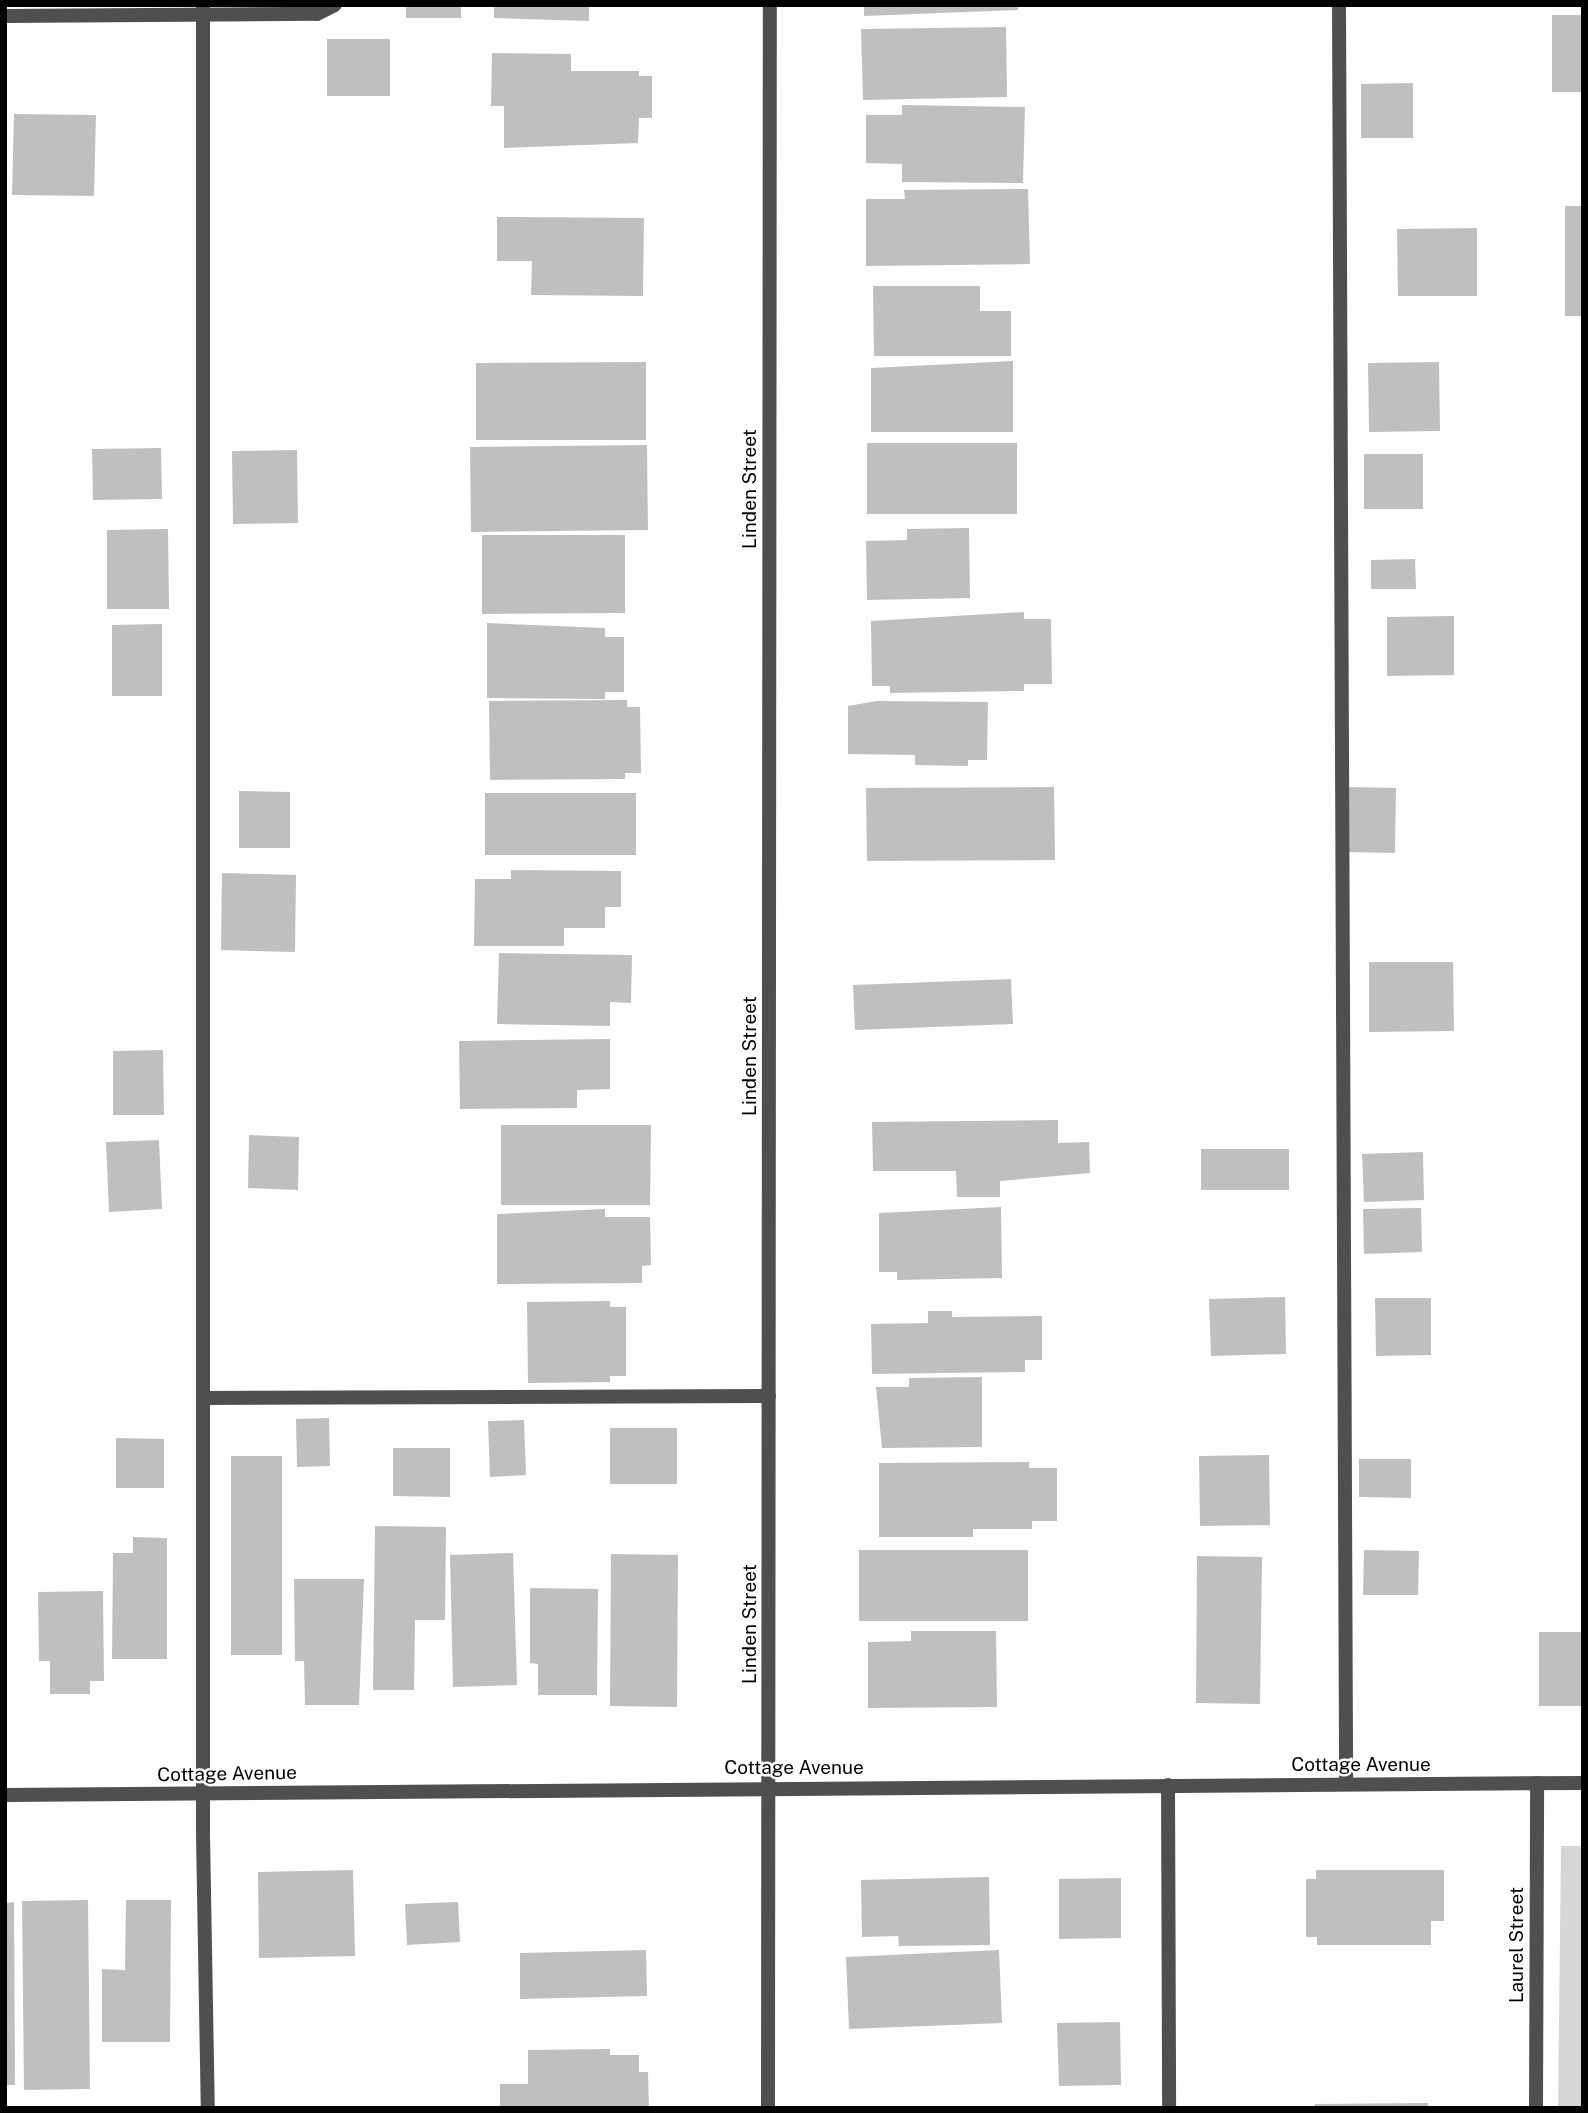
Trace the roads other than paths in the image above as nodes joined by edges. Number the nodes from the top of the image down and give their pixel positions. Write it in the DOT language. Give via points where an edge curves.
graph roads {
  1 [pos="335,5"];
  2 [pos="770,5"];
  3 [pos="1339,5"];
  4 [pos="203,10"];
  5 [pos="5,16"];
  6 [pos="769,1396"];
  7 [pos="205,1398"];
  8 [pos="1536,1783"];
  9 [pos="1583,1783"];
  10 [pos="1346,1784"];
  11 [pos="1168,1785"];
  12 [pos="769,1788"];
  13 [pos="203,1793"];
  14 [pos="5,1795"];
  15 [pos="208,2108"];
  16 [pos="768,2108"];
  17 [pos="1169,2108"];
  18 [pos="1536,2108"];
  1 -- 4 [label="street" via="317,14"];
  2 -- 6 [label="street, Linden Street"];
  3 -- 10 [label="street"];
  4 -- 5 [label="street"];
  4 -- 7 [label="street"];
  6 -- 7 [label="street"];
  6 -- 12 [label="street, Linden Street"];
  7 -- 13 [label="street"];
  8 -- 9 [label="street, Cottage Avenue"];
  8 -- 10 [label="street, Cottage Avenue"];
  8 -- 18 [label="street, Laurel Street"];
  10 -- 11 [label="street, Cottage Avenue"];
  11 -- 12 [label="street, Cottage Avenue"];
  11 -- 17 [label="street"];
  12 -- 13 [label="street, Cottage Avenue"];
  12 -- 16 [label="street, Linden Street"];
  13 -- 14 [label="street, Cottage Avenue"];
  13 -- 15 [label="street"];
}
